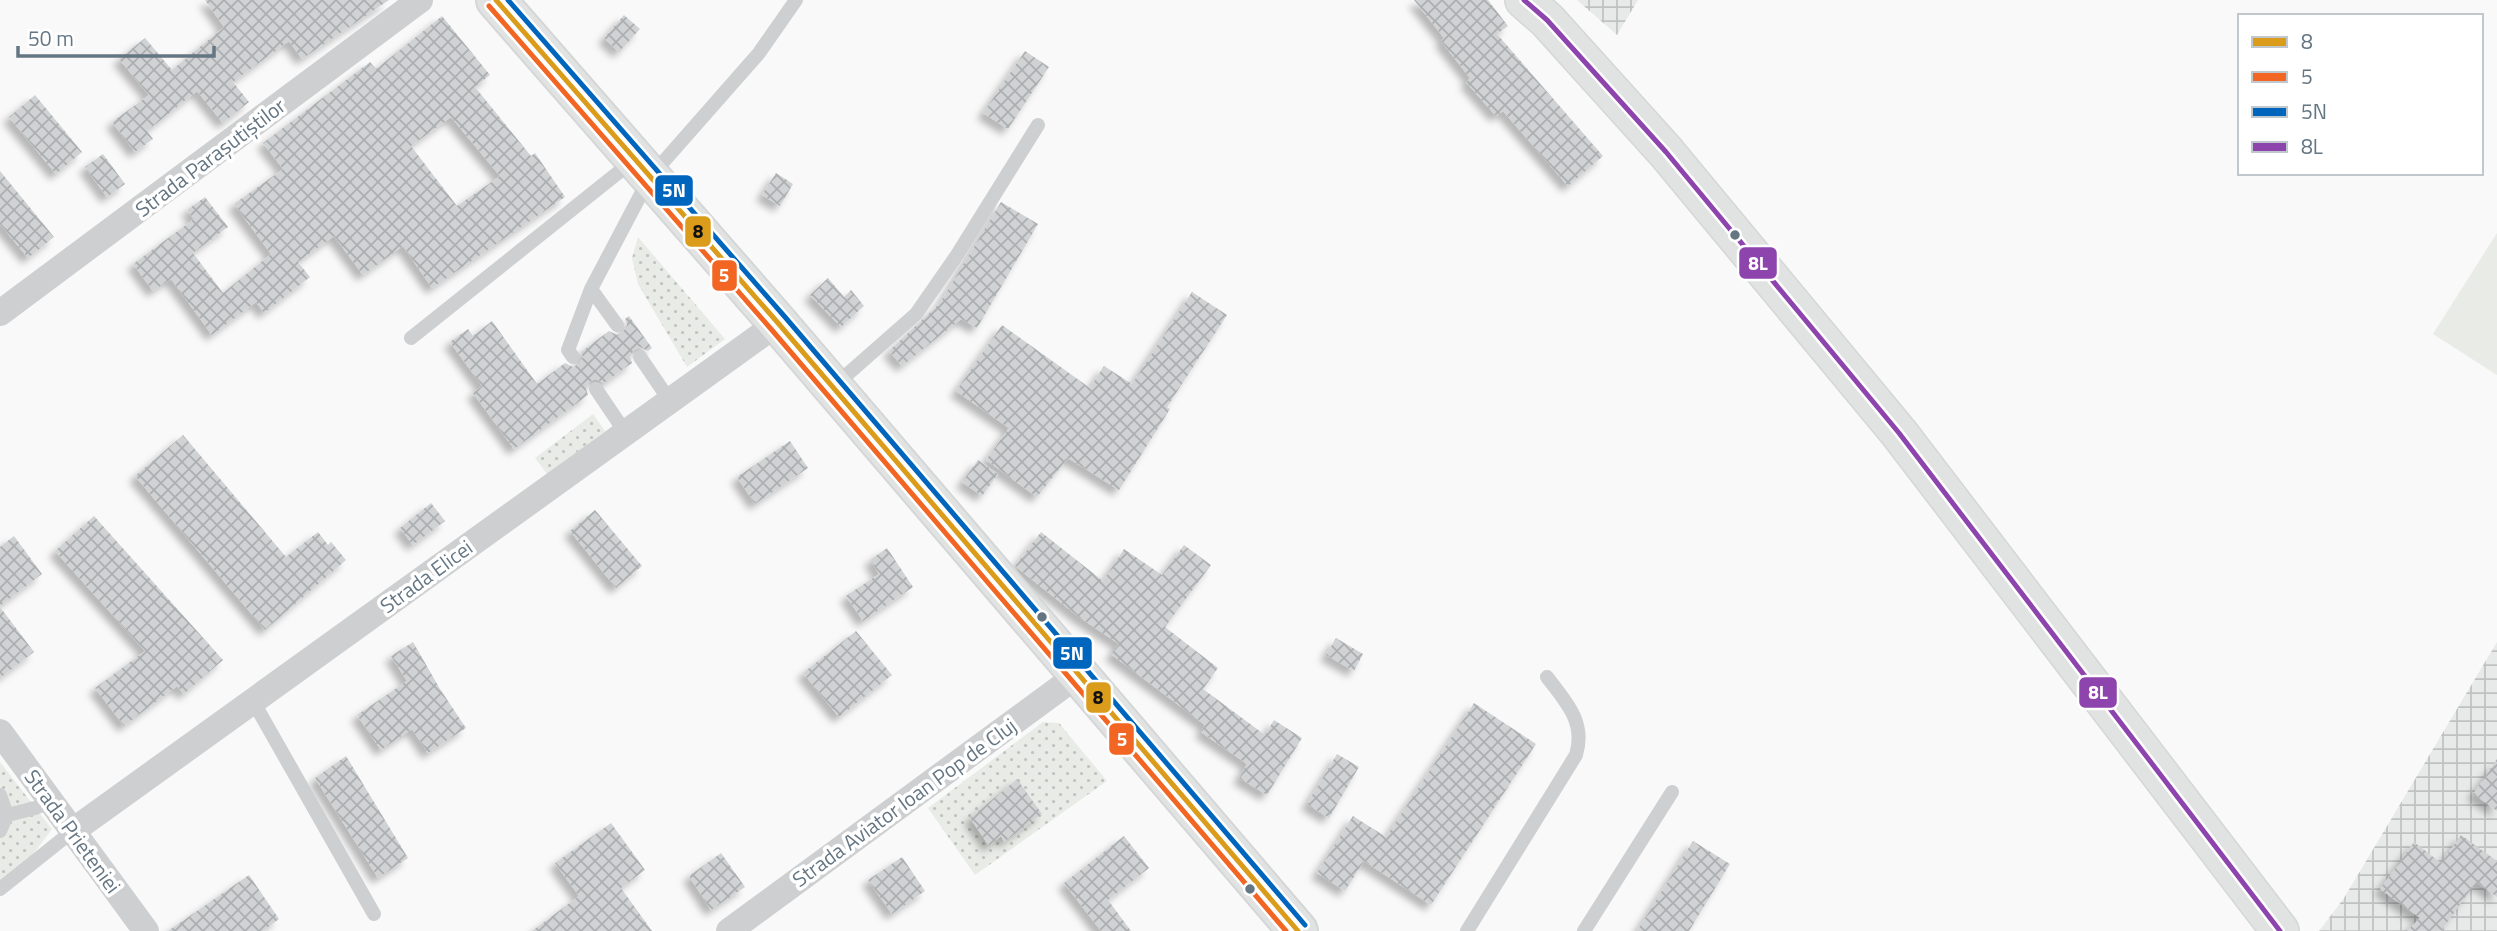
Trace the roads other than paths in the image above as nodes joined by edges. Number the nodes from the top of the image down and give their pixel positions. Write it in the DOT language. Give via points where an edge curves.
graph roads {
  1 [pos="420,0"];
  2 [pos="496,0"];
  3 [pos="796,0"];
  4 [pos="1524,0"];
  5 [pos="1038,125"];
  6 [pos="642,168"];
  7 [pos="591,289"];
  8 [pos="0,313"];
  9 [pos="778,323"];
  10 [pos="617,325"];
  11 [pos="411,338"];
  12 [pos="573,357"];
  13 [pos="640,357"];
  14 [pos="833,387"];
  15 [pos="596,389"];
  16 [pos="670,401"];
  17 [pos="625,432"];
  18 [pos="1079,674"];
  19 [pos="1547,677"];
  20 [pos="253,701"];
  21 [pos="0,732"];
  22 [pos="1672,792"];
  23 [pos="0,794"];
  24 [pos="52,801"];
  25 [pos="3,816"];
  26 [pos="74,830"];
  27 [pos="0,831"];
  28 [pos="0,889"];
  29 [pos="374,914"];
  30 [pos="146,931"];
  31 [pos="729,931"];
  32 [pos="1298,931"];
  33 [pos="1466,931"];
  34 [pos="1584,931"];
  35 [pos="2280,931"];
  1 -- 8 [label="street, Strada Parașutiștilor"];
  2 -- 6 [label="main road"];
  3 -- 6 [label="lane" via="760,53 683,137"];
  4 -- 35 [label="main road" via="1666,152 1899,433"];
  5 -- 14 [label="lane" via="916,314"];
  6 -- 7 [label="lane"];
  6 -- 9 [label="main road"];
  6 -- 11 [label="lane"];
  7 -- 10 [label="lane"];
  7 -- 12 [label="lane" via="568,350"];
  9 -- 14 [label="main road"];
  9 -- 16 [label="street, Strada Elicei"];
  13 -- 16 [label="lane"];
  14 -- 18 [label="main road"];
  15 -- 17 [label="lane"];
  16 -- 17 [label="street, Strada Elicei"];
  17 -- 20 [label="street, Strada Elicei"];
  18 -- 31 [label="street, Strada Aviator Ioan Pop de Cluj"];
  18 -- 32 [label="main road"];
  19 -- 33 [label="lane" via="1569,707 1581,740"];
  20 -- 26 [label="street, Strada Elicei"];
  20 -- 29 [label="lane"];
  21 -- 24 [label="street, Strada Prieteniei"];
  22 -- 34 [label="lane"];
  23 -- 25 [label="lane"];
  24 -- 25 [label="lane"];
  24 -- 26 [label="street, Strada Prieteniei"];
  25 -- 27 [label="lane"];
  26 -- 28 [label="lane"];
  26 -- 30 [label="street, Strada Prieteniei"];
}
